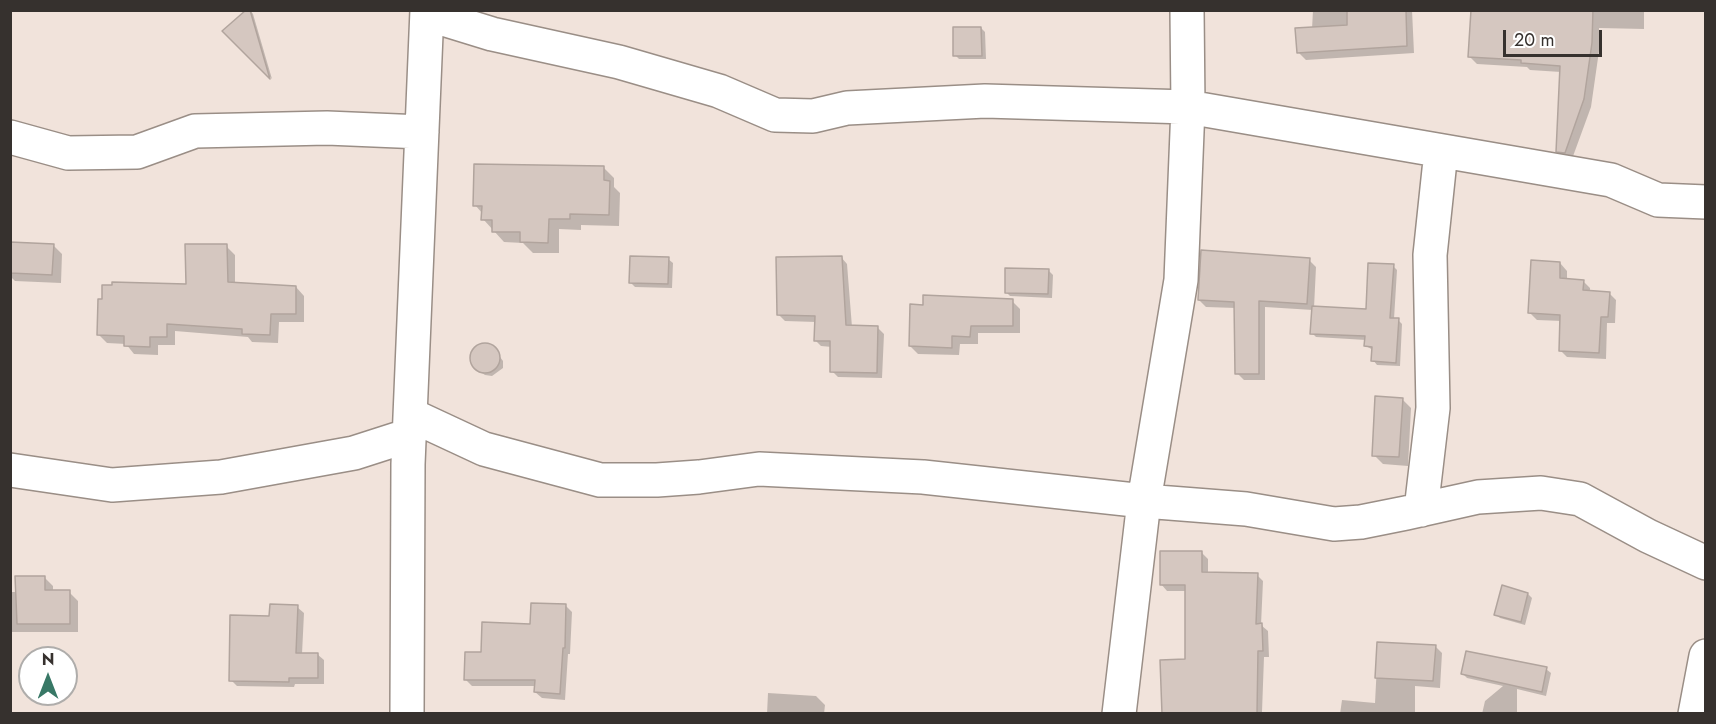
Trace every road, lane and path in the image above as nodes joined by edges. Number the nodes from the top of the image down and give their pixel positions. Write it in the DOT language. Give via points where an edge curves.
graph roads {
  1 [pos="1187,10"];
  2 [pos="427,12"];
  3 [pos="1188,107"];
  4 [pos="422,132"];
  5 [pos="10,137"];
  6 [pos="1441,151"];
  7 [pos="1706,202"];
  8 [pos="410,425"];
  9 [pos="10,470"];
  10 [pos="1144,501"];
  11 [pos="1421,510"];
  12 [pos="1706,563"];
  13 [pos="1706,656"];
  14 [pos="407,714"];
  15 [pos="1119,714"];
  16 [pos="1695,714"];
  1 -- 3 [label="street"];
  2 -- 3 [label="street" via="492,34 619,62 719,92 775,115 813,116 847,108 985,101"];
  2 -- 4 [label="street"];
  3 -- 6 [label="street"];
  3 -- 10 [label="street" via="1181,280"];
  4 -- 5 [label="street" via="327,128 195,131 137,152 68,153"];
  4 -- 8 [label="street"];
  6 -- 7 [label="street" via="1611,180 1658,200"];
  6 -- 11 [label="street" via="1430,255 1433,408"];
  8 -- 9 [label="street" via="354,453 221,477 111,485"];
  8 -- 10 [label="street" via="600,480 657,480 759,469 923,477"];
  8 -- 14 [label="street"];
  10 -- 11 [label="street" via="1246,509 1334,524"];
  10 -- 15 [label="street"];
  11 -- 12 [label="street" via="1478,497 1541,492 1580,499"];
  13 -- 16 [label="street"];
}
